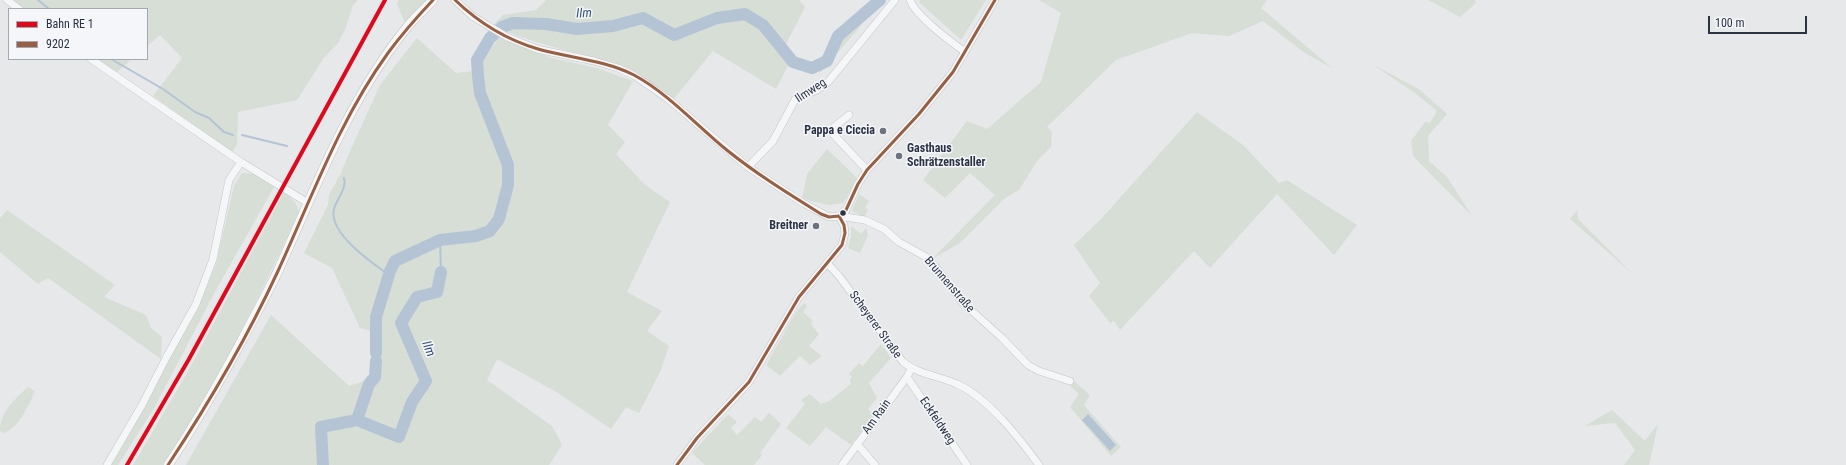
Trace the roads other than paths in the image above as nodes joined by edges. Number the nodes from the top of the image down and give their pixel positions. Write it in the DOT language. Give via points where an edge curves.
graph roads {
  1 [pos="8,0"];
  2 [pos="433,0"];
  3 [pos="455,0"];
  4 [pos="895,0"];
  5 [pos="910,0"];
  6 [pos="995,0"];
  7 [pos="18,8"];
  8 [pos="965,52"];
  9 [pos="92,60"];
  10 [pos="849,116"];
  11 [pos="241,162"];
  12 [pos="748,167"];
  13 [pos="867,170"];
  14 [pos="308,203"];
  15 [pos="839,216"];
  16 [pos="827,263"];
  17 [pos="911,369"];
  18 [pos="907,377"];
  19 [pos="1070,381"];
  20 [pos="857,444"];
  21 [pos="107,465"];
  22 [pos="168,465"];
  23 [pos="677,465"];
  24 [pos="842,465"];
  25 [pos="875,465"];
  26 [pos="967,465"];
  27 [pos="1039,465"];
  1 -- 7 [label="street"];
  2 -- 14 [label="main road" via="408,25 366,86"];
  3 -- 12 [label="street, Brunnenstraße" via="472,16 507,38 537,49 618,68 635,76 668,99"];
  4 -- 12 [label="street, Ilmweg" via="828,82 796,98 773,141"];
  5 -- 8 [label="street" via="917,13"];
  6 -- 8 [label="street"];
  8 -- 13 [label="street" via="953,72 919,114"];
  9 -- 11 [label="street"];
  10 -- 13 [label="street" via="834,127 834,135"];
  11 -- 14 [label="street"];
  11 -- 21 [label="street" via="230,180 212,259 196,304"];
  12 -- 15 [label="street, Brunnenstraße" via="821,214 828,217"];
  13 -- 15 [label="street" via="846,210"];
  14 -- 22 [label="main road" via="278,272 258,310 215,390"];
  15 -- 16 [label="street" via="844,225 844,240"];
  15 -- 19 [label="street, Brunnenstraße" via="866,220 926,257 962,302 1028,365"];
  16 -- 17 [label="street, Scheyerer Straße" via="896,354"];
  16 -- 23 [label="street" via="798,297 749,382 696,438"];
  17 -- 18 [label="street, Am Rain"];
  17 -- 27 [label="street, Scheyerer Straße" via="960,385 976,396 1002,421"];
  18 -- 20 [label="street, Am Rain"];
  18 -- 26 [label="street, Eckfeldweg"];
  20 -- 24 [label="street, Am Rain"];
  20 -- 25 [label="street"];
}
